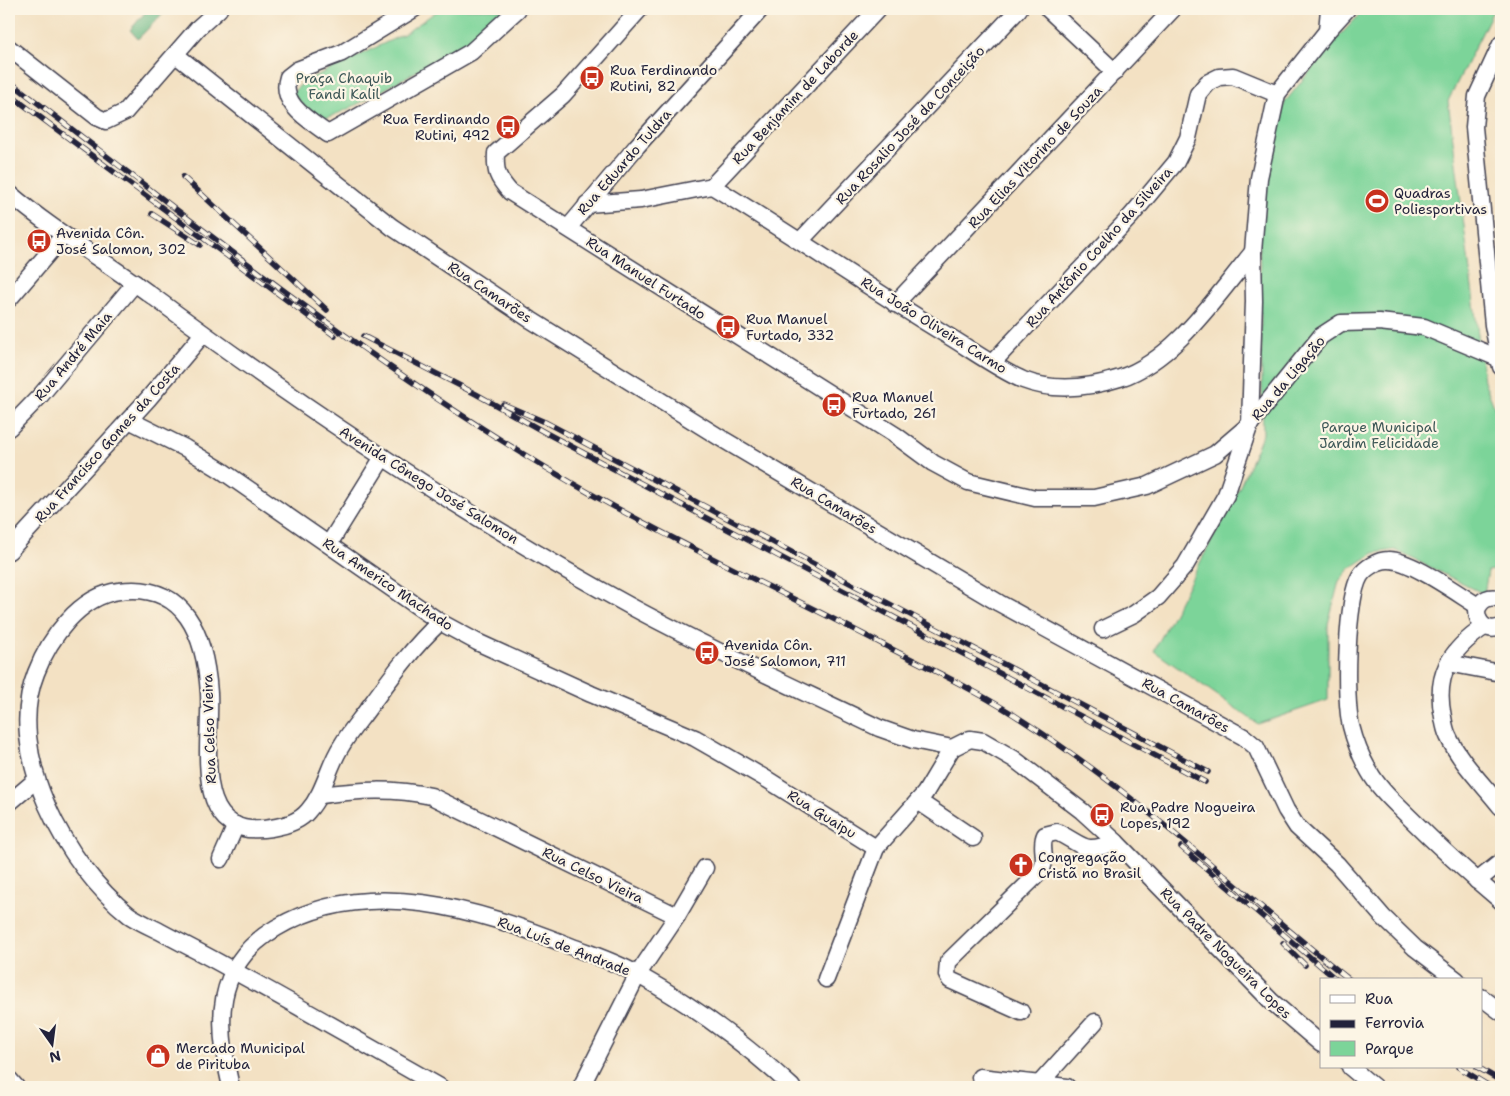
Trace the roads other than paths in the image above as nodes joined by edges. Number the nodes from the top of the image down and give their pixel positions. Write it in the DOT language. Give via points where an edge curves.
graph roads {
  1 [pos="219,9"];
  2 [pos="414,9"];
  3 [pos="518,9"];
  4 [pos="640,9"];
  5 [pos="761,9"];
  6 [pos="878,9"];
  7 [pos="1019,9"];
  8 [pos="1048,9"];
  9 [pos="1173,9"];
  10 [pos="1329,9"];
  11 [pos="1347,9"];
  12 [pos="1328,30"];
  13 [pos="1501,44"];
  14 [pos="9,48"];
  15 [pos="176,54"];
  16 [pos="1115,72"];
  17 [pos="1277,94"];
  18 [pos="712,186"];
  19 [pos="9,193"];
  20 [pos="587,204"];
  21 [pos="568,228"];
  22 [pos="62,236"];
  23 [pos="801,240"];
  24 [pos="1253,252"];
  25 [pos="135,283"];
  26 [pos="9,299"];
  27 [pos="895,304"];
  28 [pos="204,334"];
  29 [pos="993,362"];
  30 [pos="1500,362"];
  31 [pos="129,420"];
  32 [pos="1250,424"];
  33 [pos="9,428"];
  34 [pos="383,457"];
  35 [pos="329,544"];
  36 [pos="9,551"];
  37 [pos="1500,595"];
  38 [pos="1478,606"];
  39 [pos="440,622"];
  40 [pos="1484,627"];
  41 [pos="1501,627"];
  42 [pos="1103,629"];
  43 [pos="1448,663"];
  44 [pos="1501,673"];
  45 [pos="952,748"];
  46 [pos="36,780"];
  47 [pos="768,780"];
  48 [pos="1495,792"];
  49 [pos="321,795"];
  50 [pos="918,801"];
  51 [pos="9,803"];
  52 [pos="1501,806"];
  53 [pos="236,825"];
  54 [pos="973,838"];
  55 [pos="1116,842"];
  56 [pos="876,848"];
  57 [pos="221,859"];
  58 [pos="1501,862"];
  59 [pos="704,868"];
  60 [pos="1478,881"];
  61 [pos="1501,901"];
  62 [pos="677,916"];
  63 [pos="232,970"];
  64 [pos="638,974"];
  65 [pos="1455,978"];
  66 [pos="826,979"];
  67 [pos="1482,999"];
  68 [pos="1021,1012"];
  69 [pos="1501,1012"];
  70 [pos="1095,1022"];
  71 [pos="1320,1043"];
  72 [pos="1351,1068"];
  73 [pos="980,1077"];
  74 [pos="9,1079"];
  75 [pos="1039,1084"];
  76 [pos="16,1087"];
  77 [pos="231,1087"];
  78 [pos="440,1087"];
  79 [pos="581,1087"];
  80 [pos="792,1087"];
  81 [pos="1067,1087"];
  82 [pos="1374,1087"];
  1 -- 15 [label="street"];
  2 -- 3 [label="street" via="342,53 297,70 288,77 286,92 296,110 328,134 471,52"];
  4 -- 21 [label="street, Rua Manuel Furtado" via="562,95 496,153 495,171 510,192"];
  5 -- 20 [label="street, Rua Eduardo Tuldra"];
  6 -- 18 [label="street, Rua Benjamim de Laborde"];
  7 -- 23 [label="street, Rua Rosalio José da Conceição"];
  8 -- 16 [label="street"];
  9 -- 16 [label="street, Rua Elias Vitorino de Souza"];
  10 -- 12 [label="street"];
  11 -- 12 [label="street"];
  12 -- 17 [label="street"];
  13 -- 30 [label="street" via="1476,96 1474,128"];
  14 -- 15 [label="street" via="97,118 106,121 124,112"];
  15 -- 65 [label="street, Rua Camarões" via="392,227 531,320 719,437 999,603 1244,737 1256,747 1297,827 1337,864 1382,917 1415,948"];
  16 -- 27 [label="street, Rua Elias Vitorino de Souza"];
  17 -- 24 [label="street" via="1259,178"];
  17 -- 29 [label="street, Rua Antônio Coelho da Silveira" via="1233,76 1218,77 1207,84 1198,94 1188,138 1176,162 1131,216"];
  18 -- 20 [label="street" via="641,200"];
  18 -- 23 [label="street, Rua João Oliveira Carmo"];
  19 -- 22 [label="street, Avenida Cônego José Salomon"];
  20 -- 21 [label="street, Rua Eduardo Tuldra"];
  21 -- 32 [label="street, Rua Manuel Furtado" via="895,435 933,463 968,482 1035,498 1094,498 1147,486 1188,469 1214,454"];
  22 -- 25 [label="street, Avenida Cônego José Salomon"];
  22 -- 26 [label="street"];
  23 -- 27 [label="street, Rua João Oliveira Carmo"];
  24 -- 29 [label="street, Rua João Oliveira Carmo" via="1180,339 1149,364 1121,378 1057,388 1023,380"];
  24 -- 32 [label="street"];
  25 -- 28 [label="street, Avenida Cônego José Salomon"];
  25 -- 33 [label="street, Rua André Maia"];
  27 -- 29 [label="street, Rua João Oliveira Carmo"];
  28 -- 31 [label="street, Rua Francisco Gomes da Costa"];
  28 -- 34 [label="street, Avenida Cônego José Salomon"];
  30 -- 32 [label="street, Rua da Ligação" via="1424,327 1379,322 1341,323 1321,336"];
  31 -- 35 [label="street, Rua Americo Machado" via="221,470"];
  31 -- 36 [label="street, Rua Francisco Gomes da Costa"];
  32 -- 42 [label="street" via="1226,495 1185,566 1158,597 1134,614"];
  34 -- 35 [label="street"];
  34 -- 45 [label="street, Avenida Cônego José Salomon" via="499,530 631,606 879,728 913,740"];
  35 -- 39 [label="street, Rua Americo Machado"];
  37 -- 38 [label="street" via="1485,599"];
  38 -- 40 [label="street" via="1478,619"];
  38 -- 60 [label="street" via="1406,562 1388,560 1370,566 1360,576 1352,596 1348,698 1350,724 1370,774 1389,798"];
  39 -- 47 [label="street, Rua Americo Machado" via="591,694 695,738"];
  39 -- 49 [label="street" via="403,661 341,746"];
  40 -- 41 [label="street"];
  40 -- 43 [label="street" via="1466,639"];
  43 -- 44 [label="street"];
  43 -- 48 [label="street" via="1439,690 1447,735 1462,760"];
  45 -- 50 [label="street"];
  45 -- 55 [label="street, Rua Padre Nogueira Lopes" via="970,739 983,741 1014,759 1082,811"];
  46 -- 51 [label="street"];
  46 -- 53 [label="street, Rua Celso Vieira" via="27,726 30,688 44,651 70,618 99,596 119,591 152,591 171,598 185,613 196,634 206,666 210,696 209,785 216,805"];
  46 -- 63 [label="street, Rua Celso Vieira" via="76,857 102,890 131,916"];
  47 -- 56 [label="street, Rua Guaipu"];
  48 -- 52 [label="street"];
  49 -- 53 [label="street" via="305,815 290,823 270,828"];
  49 -- 62 [label="street, Rua Celso Vieira" via="402,790 431,796"];
  50 -- 54 [label="street"];
  50 -- 56 [label="street"];
  53 -- 57 [label="street"];
  55 -- 68 [label="street" via="1091,850 1057,832 1045,835 1042,844 1045,860 1040,872 948,962 950,980"];
  55 -- 71 [label="street, Rua Padre Nogueira Lopes" via="1271,1002"];
  56 -- 66 [label="street"];
  58 -- 60 [label="street"];
  59 -- 62 [label="street"];
  60 -- 61 [label="street"];
  62 -- 64 [label="street"];
  63 -- 64 [label="street, Rua Luís de Andrade" via="264,935 290,920 325,906 360,900 415,902 473,912 526,928"];
  63 -- 77 [label="street, Rua Luís de Andrade" via="224,992 221,1018 222,1051"];
  63 -- 78 [label="street, Rua Celso Vieira"];
  64 -- 79 [label="street"];
  64 -- 80 [label="street, Rua Luís de Andrade" via="715,1022"];
  67 -- 69 [label="street"];
  70 -- 75 [label="street"];
  72 -- 82 [label="street"];
  73 -- 75 [label="street"];
  74 -- 76 [label="street"];
  75 -- 81 [label="street"];
}
